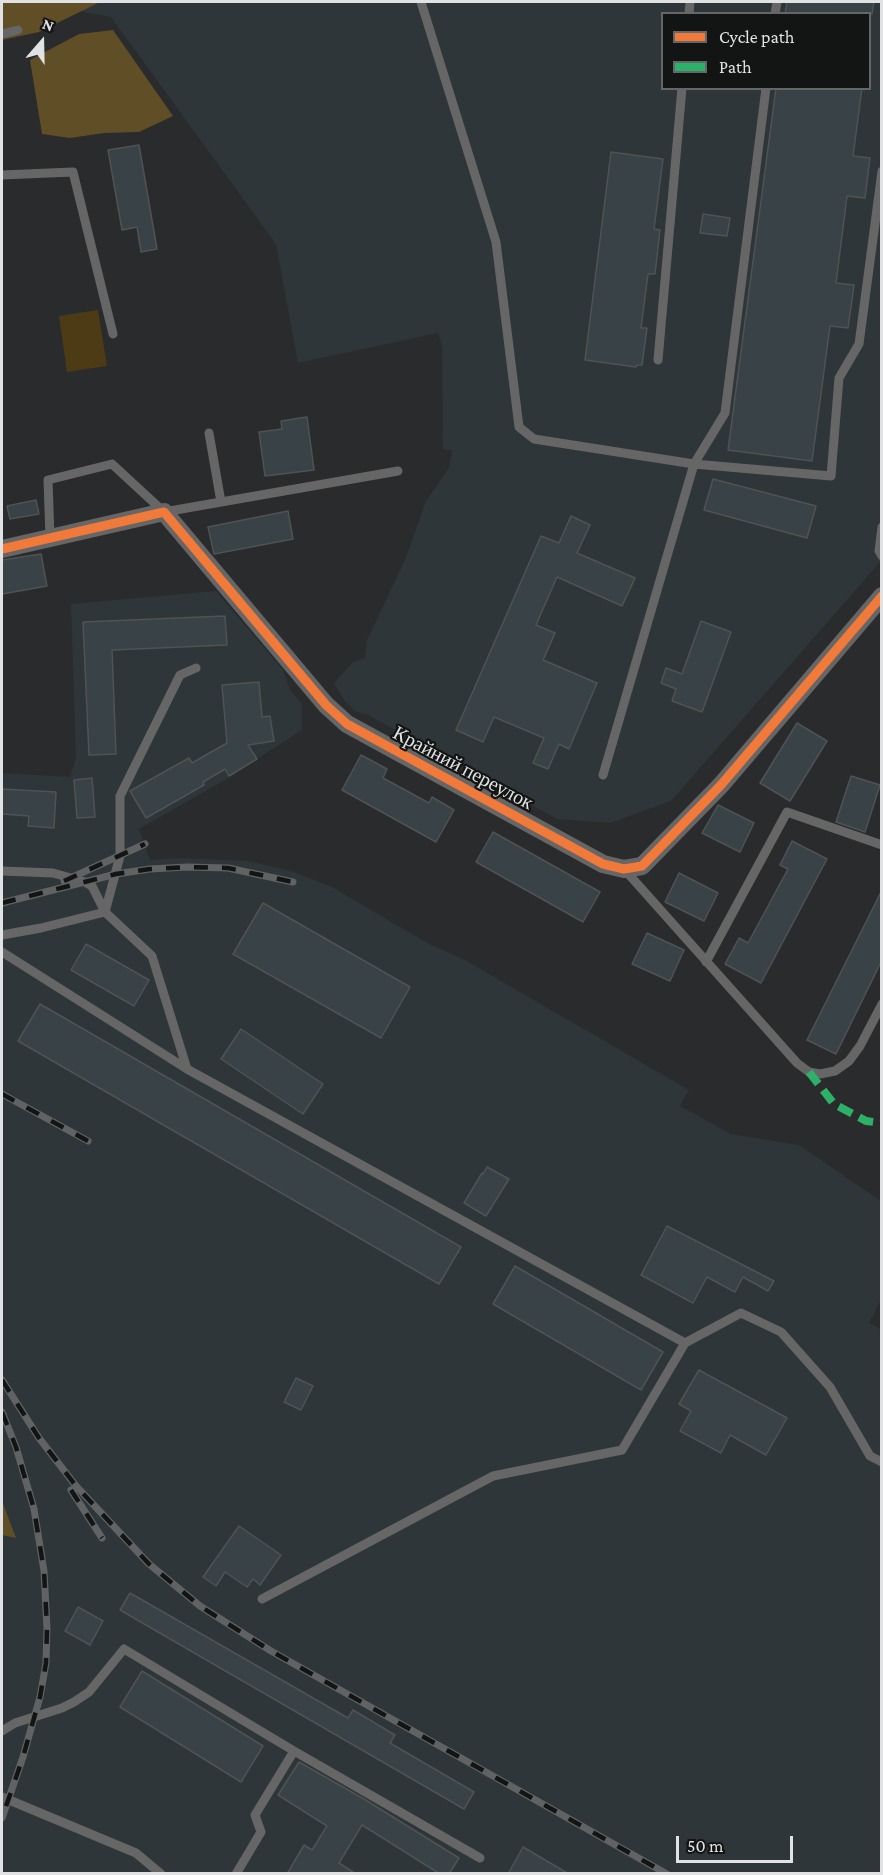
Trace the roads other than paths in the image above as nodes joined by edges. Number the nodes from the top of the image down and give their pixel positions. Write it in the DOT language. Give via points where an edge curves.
graph roads {
  1 [pos="421,2"];
  2 [pos="18,30"];
  3 [pos="2,34"];
  4 [pos="682,90"];
  5 [pos="766,90"];
  6 [pos="882,171"];
  7 [pos="2,175"];
  8 [pos="113,334"];
  9 [pos="658,360"];
  10 [pos="209,433"];
  11 [pos="693,464"];
  12 [pos="398,471"];
  13 [pos="221,502"];
  14 [pos="164,512"];
  15 [pos="882,527"];
  16 [pos="50,538"];
  17 [pos="2,549"];
  18 [pos="882,556"];
  19 [pos="882,596"];
  20 [pos="196,668"];
  21 [pos="603,775"];
  22 [pos="882,845"];
  23 [pos="624,868"];
  24 [pos="2,871"];
  25 [pos="105,912"];
  26 [pos="2,935"];
  27 [pos="2,952"];
  28 [pos="706,962"];
  29 [pos="882,1004"];
  30 [pos="187,1069"];
  31 [pos="685,1343"];
  32 [pos="882,1462"];
  33 [pos="262,1599"];
  34 [pos="2,1731"];
  35 [pos="294,1751"];
  36 [pos="2,1797"];
  37 [pos="480,1858"];
  38 [pos="161,1874"];
  39 [pos="236,1874"];
  1 -- 11 [label="lane" via="496,242 519,427 534,439"];
  2 -- 3 [label="lane"];
  4 -- 9 [label="lane"];
  5 -- 11 [label="lane" via="724,413"];
  6 -- 11 [label="lane" via="859,344 839,378 831,476"];
  7 -- 8 [label="lane" via="73,172"];
  10 -- 13 [label="lane"];
  11 -- 21 [label="lane"];
  12 -- 13 [label="lane"];
  13 -- 14 [label="lane"];
  14 -- 16 [label="street"];
  14 -- 16 [label="lane" via="112,464 48,480"];
  14 -- 23 [label="street, Крайний переулок" via="326,705 347,724 603,864"];
  15 -- 18 [label="lane"];
  16 -- 17 [label="street"];
  19 -- 23 [label="street" via="721,785 642,866"];
  20 -- 25 [label="lane" via="180,675 120,796 120,856"];
  22 -- 28 [label="lane" via="787,812"];
  23 -- 28 [label="lane"];
  24 -- 25 [label="lane" via="53,873 85,882 92,886"];
  25 -- 26 [label="lane"];
  25 -- 30 [label="lane" via="152,956"];
  27 -- 30 [label="lane"];
  28 -- 29 [label="lane" via="809,1072 835,1071 849,1061"];
  30 -- 31 [label="lane"];
  31 -- 32 [label="lane" via="741,1313 781,1332 830,1387 870,1456"];
  31 -- 33 [label="lane" via="622,1450 493,1476"];
  34 -- 35 [label="lane" via="63,1708 89,1692 124,1649"];
  35 -- 37 [label="lane"];
  35 -- 39 [label="lane" via="255,1815 261,1832"];
  36 -- 38 [label="lane" via="136,1852"];
}
